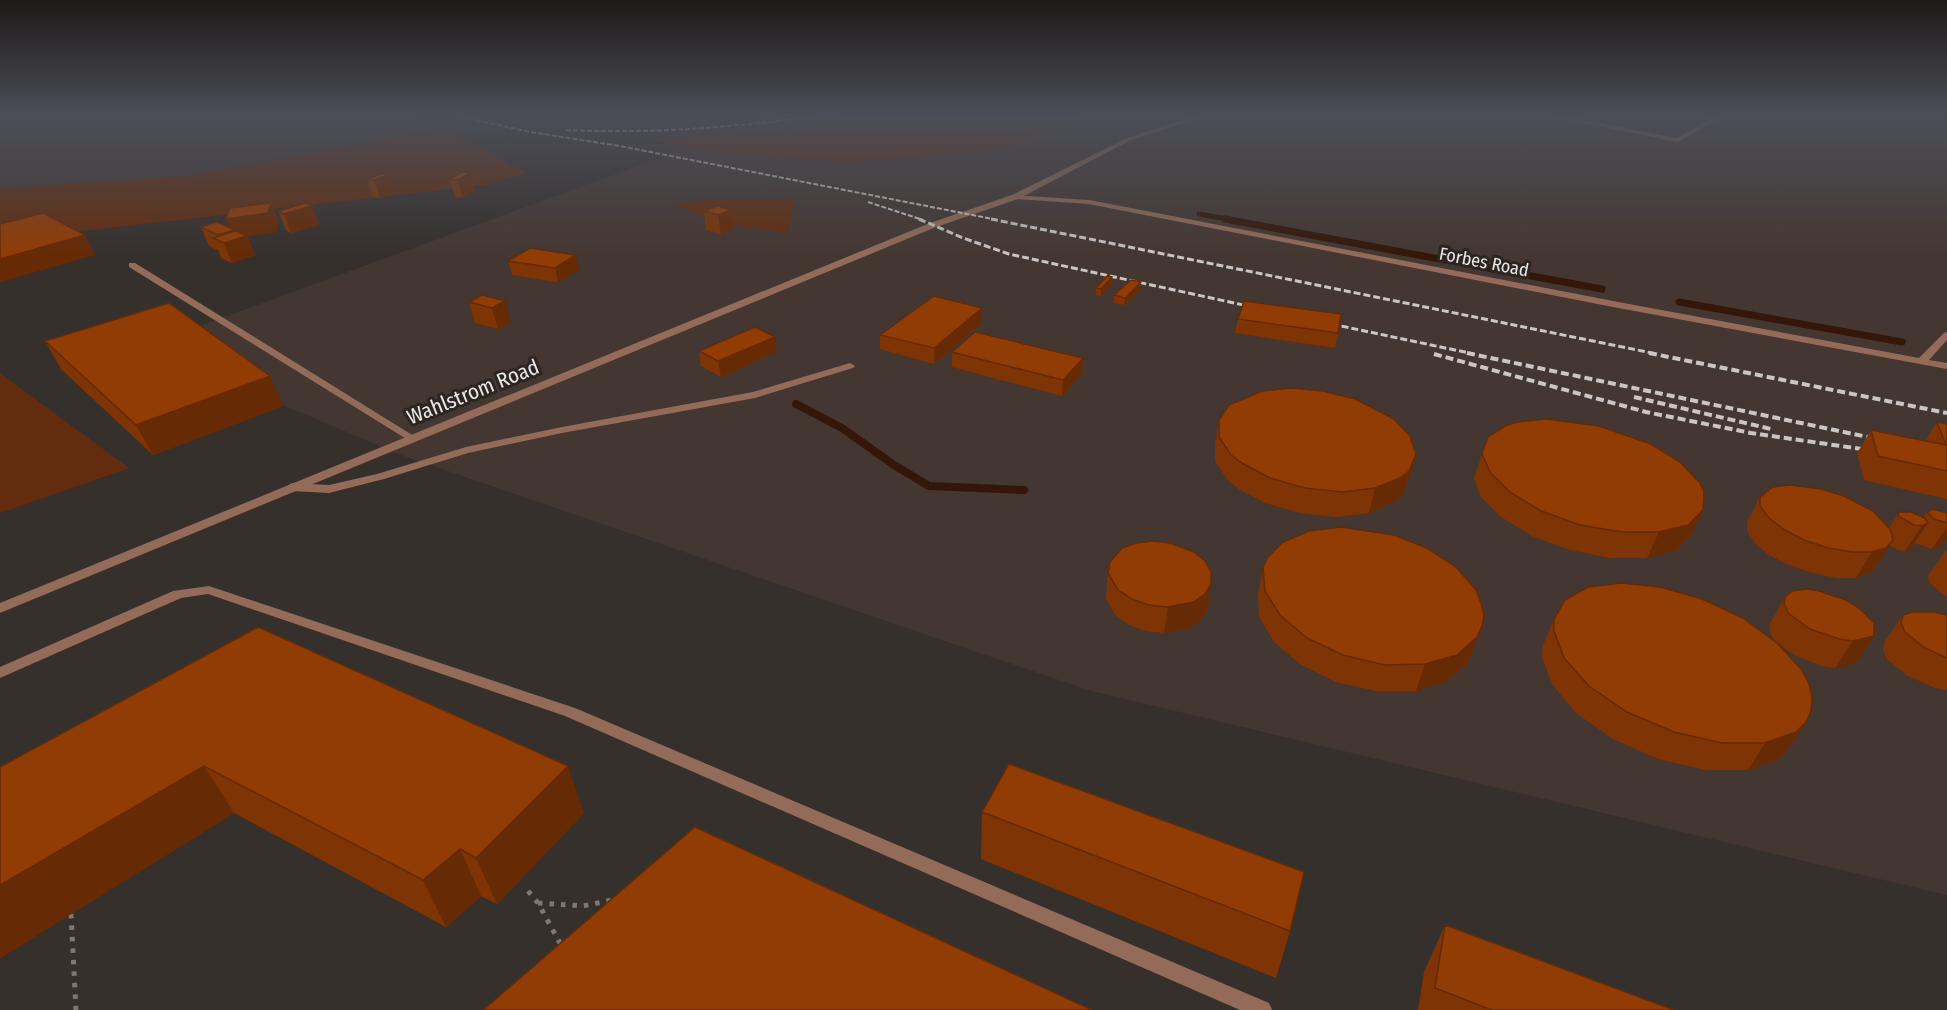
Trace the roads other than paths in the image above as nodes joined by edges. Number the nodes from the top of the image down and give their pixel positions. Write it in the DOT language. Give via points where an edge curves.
graph roads {
  1 [pos="1085,161"];
  2 [pos="1015,197"];
  3 [pos="132,264"];
  4 [pos="1947,335"];
  5 [pos="1922,361"];
  6 [pos="850,366"];
  7 [pos="1947,366"];
  8 [pos="411,438"];
  9 [pos="292,487"];
  10 [pos="0,608"];
  11 [pos="0,673"];
  12 [pos="1262,1010"];
  1 -- 2 [label="street"];
  2 -- 5 [label="street, Forbes Road" via="1089,202"];
  2 -- 8 [label="street, Wahlstrom Road" via="962,213"];
  3 -- 8 [label="street"];
  4 -- 5 [label="street"];
  5 -- 7 [label="street, Forbes Road"];
  6 -- 9 [label="street" via="754,395 466,450 329,489"];
  8 -- 9 [label="street, Wahlstrom Road"];
  9 -- 10 [label="street, Wahlstrom Road"];
  11 -- 12 [label="street" via="178,594 209,590 570,712"];
}
